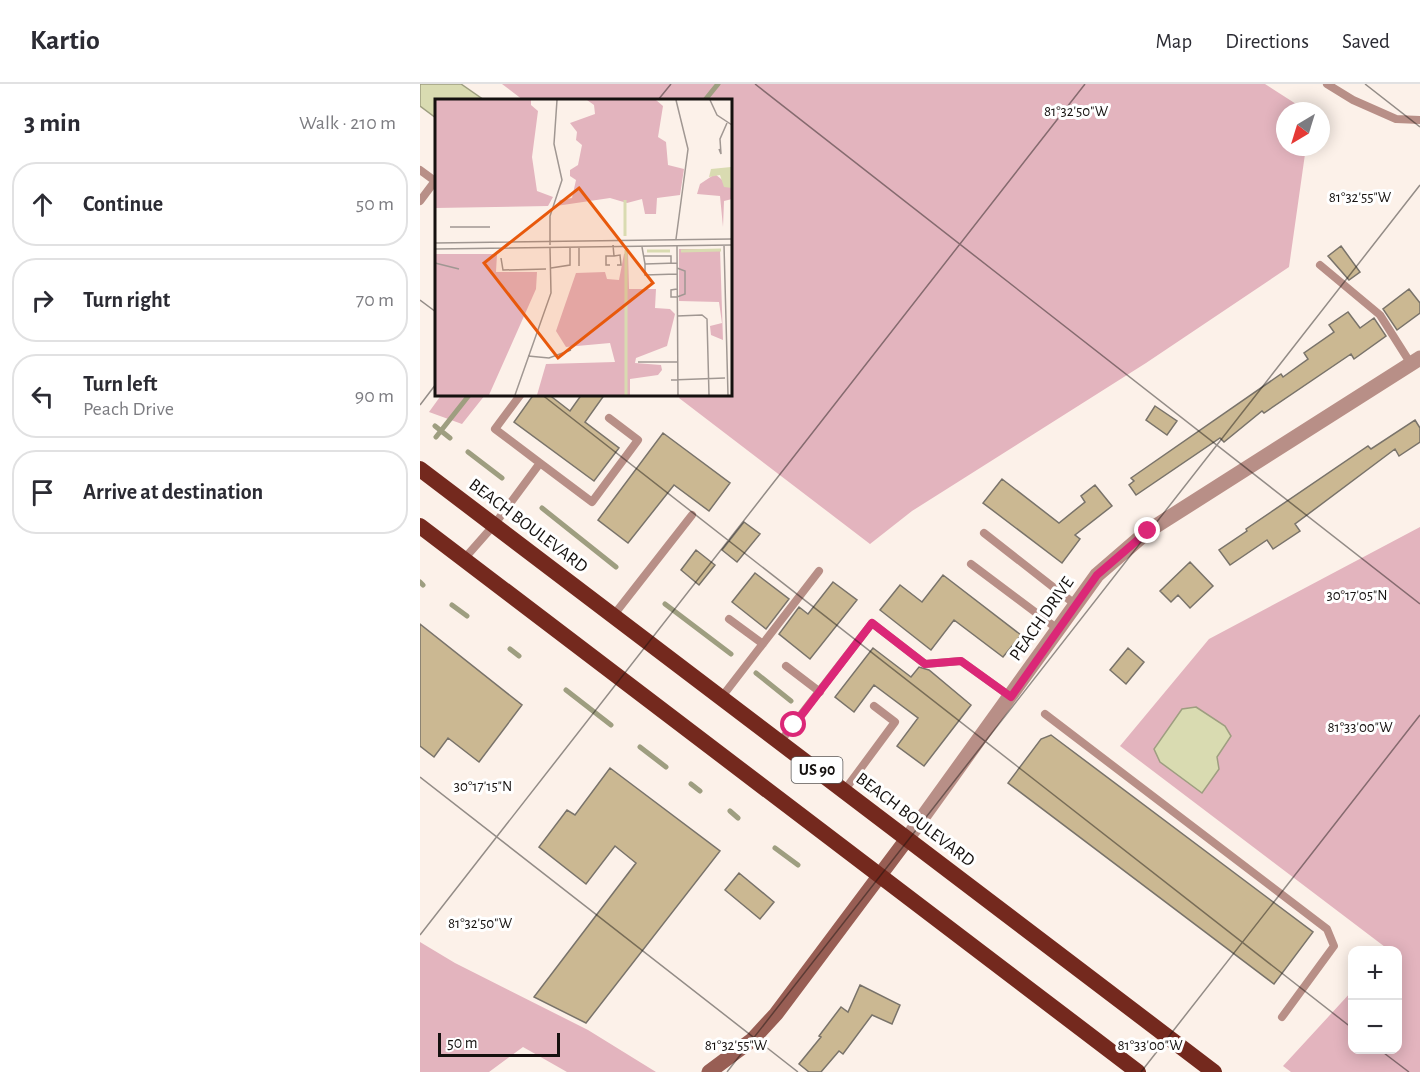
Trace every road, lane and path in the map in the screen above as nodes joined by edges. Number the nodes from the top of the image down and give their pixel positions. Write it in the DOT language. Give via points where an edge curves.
graph roads {
  1 [pos="1327,84"];
  2 [pos="1420,120"];
  3 [pos="420,170"];
  4 [pos="420,201"];
  5 [pos="1320,264"];
  6 [pos="1415,361"];
  7 [pos="520,396"];
  8 [pos="609,418"];
  9 [pos="540,463"];
  10 [pos="420,469"];
  11 [pos="692,514"];
  12 [pos="494,525"];
  13 [pos="420,526"];
  14 [pos="984,533"];
  15 [pos="464,559"];
  16 [pos="971,564"];
  17 [pos="819,571"];
  18 [pos="1076,605"];
  19 [pos="614,616"];
  20 [pos="729,619"];
  21 [pos="1059,630"];
  22 [pos="763,644"];
  23 [pos="786,666"];
  24 [pos="820,693"];
  25 [pos="1011,697"];
  26 [pos="721,698"];
  27 [pos="874,706"];
  28 [pos="1045,714"];
  29 [pos="780,742"];
  30 [pos="844,791"];
  31 [pos="907,839"];
  32 [pos="880,875"];
  33 [pos="1282,1017"];
  34 [pos="712,1071"];
  35 [pos="1138,1072"];
  36 [pos="1214,1072"];
  1 -- 2 [label="lane" via="1396,119"];
  3 -- 4 [label="lane" via="435,181"];
  5 -- 6 [label="lane" via="1380,315"];
  6 -- 18 [label="street, PEACH DRIVE" via="1134,541 1097,575"];
  7 -- 9 [label="lane" via="495,429"];
  8 -- 9 [label="lane" via="638,440 592,502"];
  9 -- 12 [label="lane"];
  10 -- 12 [label="highway, BEACH BOULEVARD / US 90"];
  11 -- 19 [label="lane"];
  12 -- 15 [label="lane"];
  12 -- 19 [label="highway, BEACH BOULEVARD / US 90"];
  13 -- 15 [label="highway, US 90"];
  14 -- 18 [label="lane"];
  15 -- 32 [label="highway, US 90"];
  16 -- 21 [label="lane"];
  17 -- 22 [label="lane"];
  18 -- 21 [label="street, PEACH DRIVE"];
  19 -- 26 [label="highway, BEACH BOULEVARD / US 90"];
  20 -- 22 [label="lane"];
  21 -- 25 [label="street, PEACH DRIVE"];
  22 -- 26 [label="lane"];
  23 -- 24 [label="lane"];
  24 -- 25 [label="lane" via="872,623 925,664 961,661"];
  24 -- 29 [label="lane"];
  25 -- 31 [label="street, PEACH DRIVE"];
  26 -- 29 [label="highway, BEACH BOULEVARD / US 90"];
  27 -- 30 [label="lane" via="895,722"];
  28 -- 33 [label="lane" via="1327,929 1334,946"];
  29 -- 30 [label="highway, BEACH BOULEVARD / US 90"];
  30 -- 31 [label="highway, BEACH BOULEVARD / US 90"];
  31 -- 32 [label="main road, PEACH DRIVE"];
  31 -- 36 [label="highway, BEACH BOULEVARD / US 90"];
  32 -- 34 [label="main road, PEACH DRIVE" via="776,1014 752,1040"];
  32 -- 35 [label="highway, US 90"];
}
